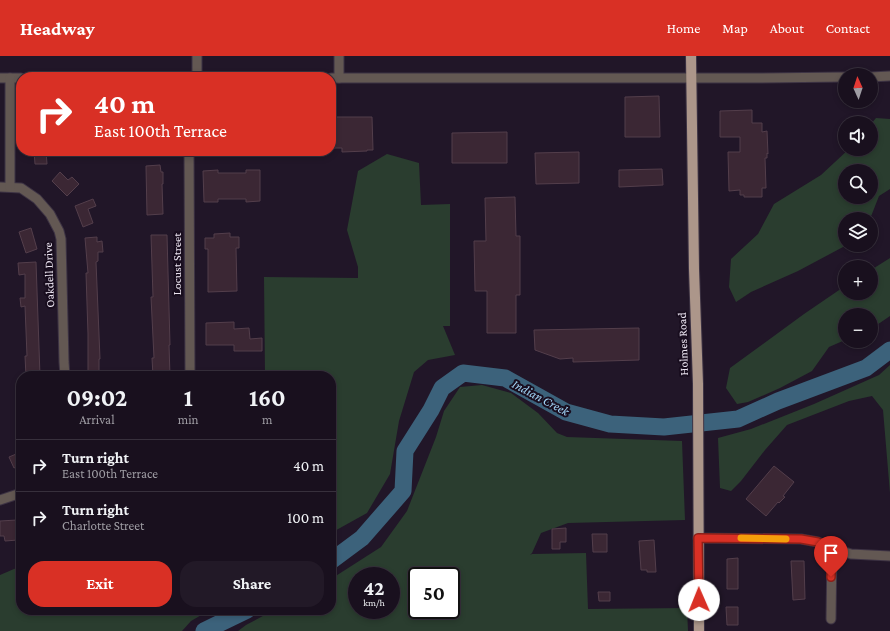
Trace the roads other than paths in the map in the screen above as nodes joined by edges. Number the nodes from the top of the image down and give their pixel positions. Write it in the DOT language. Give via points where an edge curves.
graph roads {
  1 [pos="197,56"];
  2 [pos="338,56"];
  3 [pos="692,56"];
  4 [pos="197,72"];
  5 [pos="336,72"];
  6 [pos="878,76"];
  7 [pos="890,76"];
  8 [pos="838,77"];
  9 [pos="0,78"];
  10 [pos="10,78"];
  11 [pos="16,78"];
  12 [pos="336,78"];
  13 [pos="692,78"];
  14 [pos="189,156"];
  15 [pos="0,187"];
  16 [pos="10,187"];
  17 [pos="65,371"];
  18 [pos="190,371"];
  19 [pos="16,495"];
  20 [pos="0,500"];
  21 [pos="698,538"];
  22 [pos="832,548"];
  23 [pos="890,556"];
  24 [pos="830,620"];
  25 [pos="699,631"];
  1 -- 4 [label="street"];
  2 -- 5 [label="street"];
  3 -- 13 [label="main road, Holmes Road"];
  6 -- 7 [label="street"];
  8 -- 13 [label="street"];
  9 -- 10 [label="street"];
  10 -- 11 [label="street"];
  10 -- 16 [label="street"];
  12 -- 13 [label="street"];
  13 -- 21 [label="main road, Holmes Road" via="698,384"];
  14 -- 18 [label="street, Locust Street"];
  15 -- 16 [label="street, Oakdell Drive"];
  16 -- 17 [label="street, Oakdell Drive" via="21,188 37,199 50,214 59,231"];
  19 -- 20 [label="street"];
  21 -- 22 [label="street" via="801,539"];
  21 -- 25 [label="main road, Holmes Road"];
  22 -- 23 [label="street" via="851,554"];
  22 -- 24 [label="street"];
}
